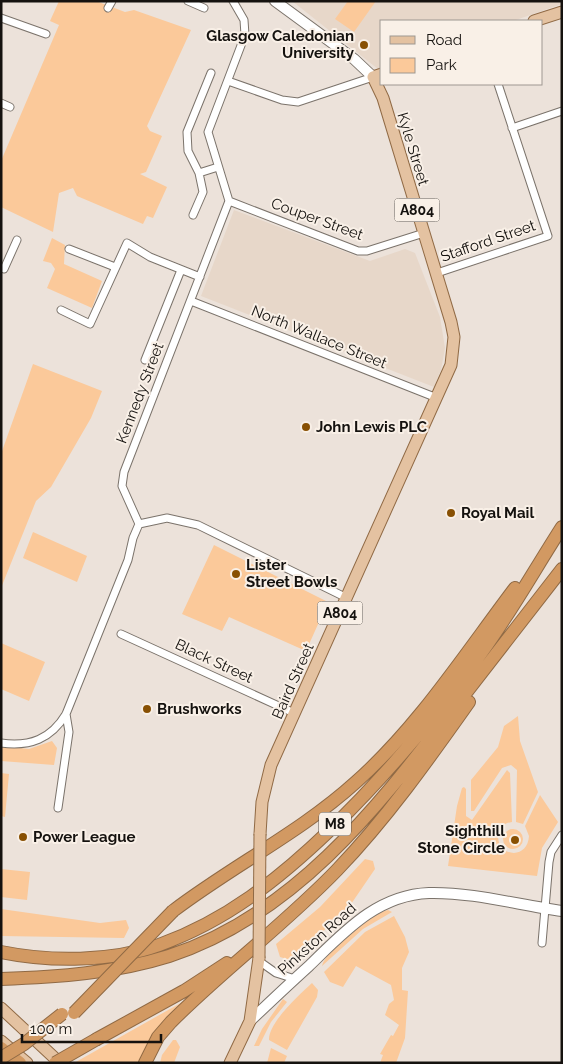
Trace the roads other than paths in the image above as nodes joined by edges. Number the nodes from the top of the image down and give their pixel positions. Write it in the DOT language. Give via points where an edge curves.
graph roads {
  1 [pos="188,1"];
  2 [pos="234,1"];
  3 [pos="275,1"];
  4 [pos="204,8"];
  5 [pos="562,12"];
  6 [pos="1,18"];
  7 [pos="537,20"];
  8 [pos="46,34"];
  9 [pos="211,74"];
  10 [pos="377,75"];
  11 [pos="228,81"];
  12 [pos="498,85"];
  13 [pos="1,103"];
  14 [pos="10,107"];
  15 [pos="562,111"];
  16 [pos="512,128"];
  17 [pos="218,167"];
  18 [pos="199,173"];
  19 [pos="229,201"];
  20 [pos="193,214"];
  21 [pos="424,233"];
  22 [pos="17,240"];
  23 [pos="69,249"];
  24 [pos="115,266"];
  25 [pos="1,268"];
  26 [pos="181,270"];
  27 [pos="437,273"];
  28 [pos="200,277"];
  29 [pos="191,301"];
  30 [pos="60,310"];
  31 [pos="454,346"];
  32 [pos="145,360"];
  33 [pos="432,396"];
  34 [pos="139,524"];
  35 [pos="562,526"];
  36 [pos="562,570"];
  37 [pos="347,598"];
  38 [pos="121,634"];
  39 [pos="294,713"];
  40 [pos="66,714"];
  41 [pos="1,743"];
  42 [pos="58,808"];
  43 [pos="562,835"];
  44 [pos="545,908"];
  45 [pos="562,911"];
  46 [pos="283,922"];
  47 [pos="542,943"];
  48 [pos="1,952"];
  49 [pos="259,959"];
  50 [pos="1,979"];
  51 [pos="295,979"];
  52 [pos="1,1008"];
  53 [pos="68,1013"];
  54 [pos="250,1021"];
  55 [pos="1,1041"];
  56 [pos="1,1048"];
  57 [pos="1,1058"];
  58 [pos="10,1063"];
  59 [pos="20,1063"];
  60 [pos="27,1063"];
  61 [pos="55,1063"];
  62 [pos="60,1063"];
  63 [pos="145,1063"];
  64 [pos="230,1063"];
  1 -- 4 [label="street"];
  2 -- 11 [label="street" via="246,27"];
  3 -- 10 [label="street"];
  5 -- 7 [label="main road"];
  6 -- 8 [label="street"];
  9 -- 18 [label="street" via="187,132 188,152"];
  10 -- 11 [label="street" via="298,102 282,100"];
  10 -- 21 [label="main road, Kyle Street / A804"];
  11 -- 17 [label="street" via="208,132"];
  12 -- 16 [label="street"];
  13 -- 14 [label="street"];
  15 -- 16 [label="street"];
  16 -- 27 [label="street, Stafford Street" via="548,236"];
  17 -- 18 [label="street"];
  17 -- 19 [label="street"];
  18 -- 20 [label="street" via="202,192"];
  19 -- 21 [label="street, Couper Street" via="358,251"];
  19 -- 28 [label="street, Kennedy Street"];
  21 -- 27 [label="main road, Kyle Street / A804"];
  22 -- 25 [label="street" via="4,269"];
  23 -- 24 [label="street"];
  24 -- 26 [label="street" via="127,243"];
  24 -- 30 [label="street" via="90,324"];
  26 -- 28 [label="street"];
  26 -- 32 [label="street"];
  27 -- 31 [label="main road, Kyle Street / A804" via="452,322"];
  28 -- 29 [label="street, Kennedy Street"];
  29 -- 33 [label="street, North Wallace Street"];
  29 -- 34 [label="street, Kennedy Street" via="122,480 125,496"];
  31 -- 33 [label="main road, Baird Street / A804" via="452,365"];
  33 -- 37 [label="main road, Baird Street / A804"];
  34 -- 37 [label="street" via="167,518 198,525"];
  34 -- 40 [label="street" via="121,582"];
  35 -- 48 [label="highway, M8" via="483,651 419,734 348,811 270,884 244,903 157,946 109,956 52,958"];
  35 -- 53 [label="highway, M8, bridge" via="418,715 357,781 314,815 173,911 122,954"];
  36 -- 46 [label="highway, M8" via="385,814 338,870"];
  36 -- 50 [label="highway, M8" via="391,788 323,860 278,900 236,926 170,955 128,967"];
  37 -- 39 [label="main road, Baird Street / A804"];
  38 -- 39 [label="street, Black Street"];
  39 -- 49 [label="main road, Baird Street / A804, bridge" via="264,787 260,834"];
  40 -- 41 [label="street" via="59,726 38,741 18,745"];
  40 -- 42 [label="street" via="69,732"];
  43 -- 44 [label="street" via="549,862"];
  44 -- 45 [label="street, Pinkston Road"];
  44 -- 47 [label="street"];
  44 -- 51 [label="street, Pinkston Road" via="450,894 428,893 401,898 379,906 357,920"];
  46 -- 61 [label="highway, M8, bridge" via="209,976"];
  46 -- 63 [label="highway, M8" via="171,1022 158,1037"];
  49 -- 51 [label="street" via="276,973"];
  49 -- 54 [label="main road, Baird Street / A804"];
  51 -- 54 [label="street, Pinkston Road"];
  52 -- 62 [label="main road"];
  53 -- 57 [label="highway, M8, bridge"];
  53 -- 58 [label="highway, M8" via="40,1043"];
  54 -- 64 [label="main road, A804"];
  55 -- 60 [label="main road"];
  56 -- 59 [label="highway"];
}
